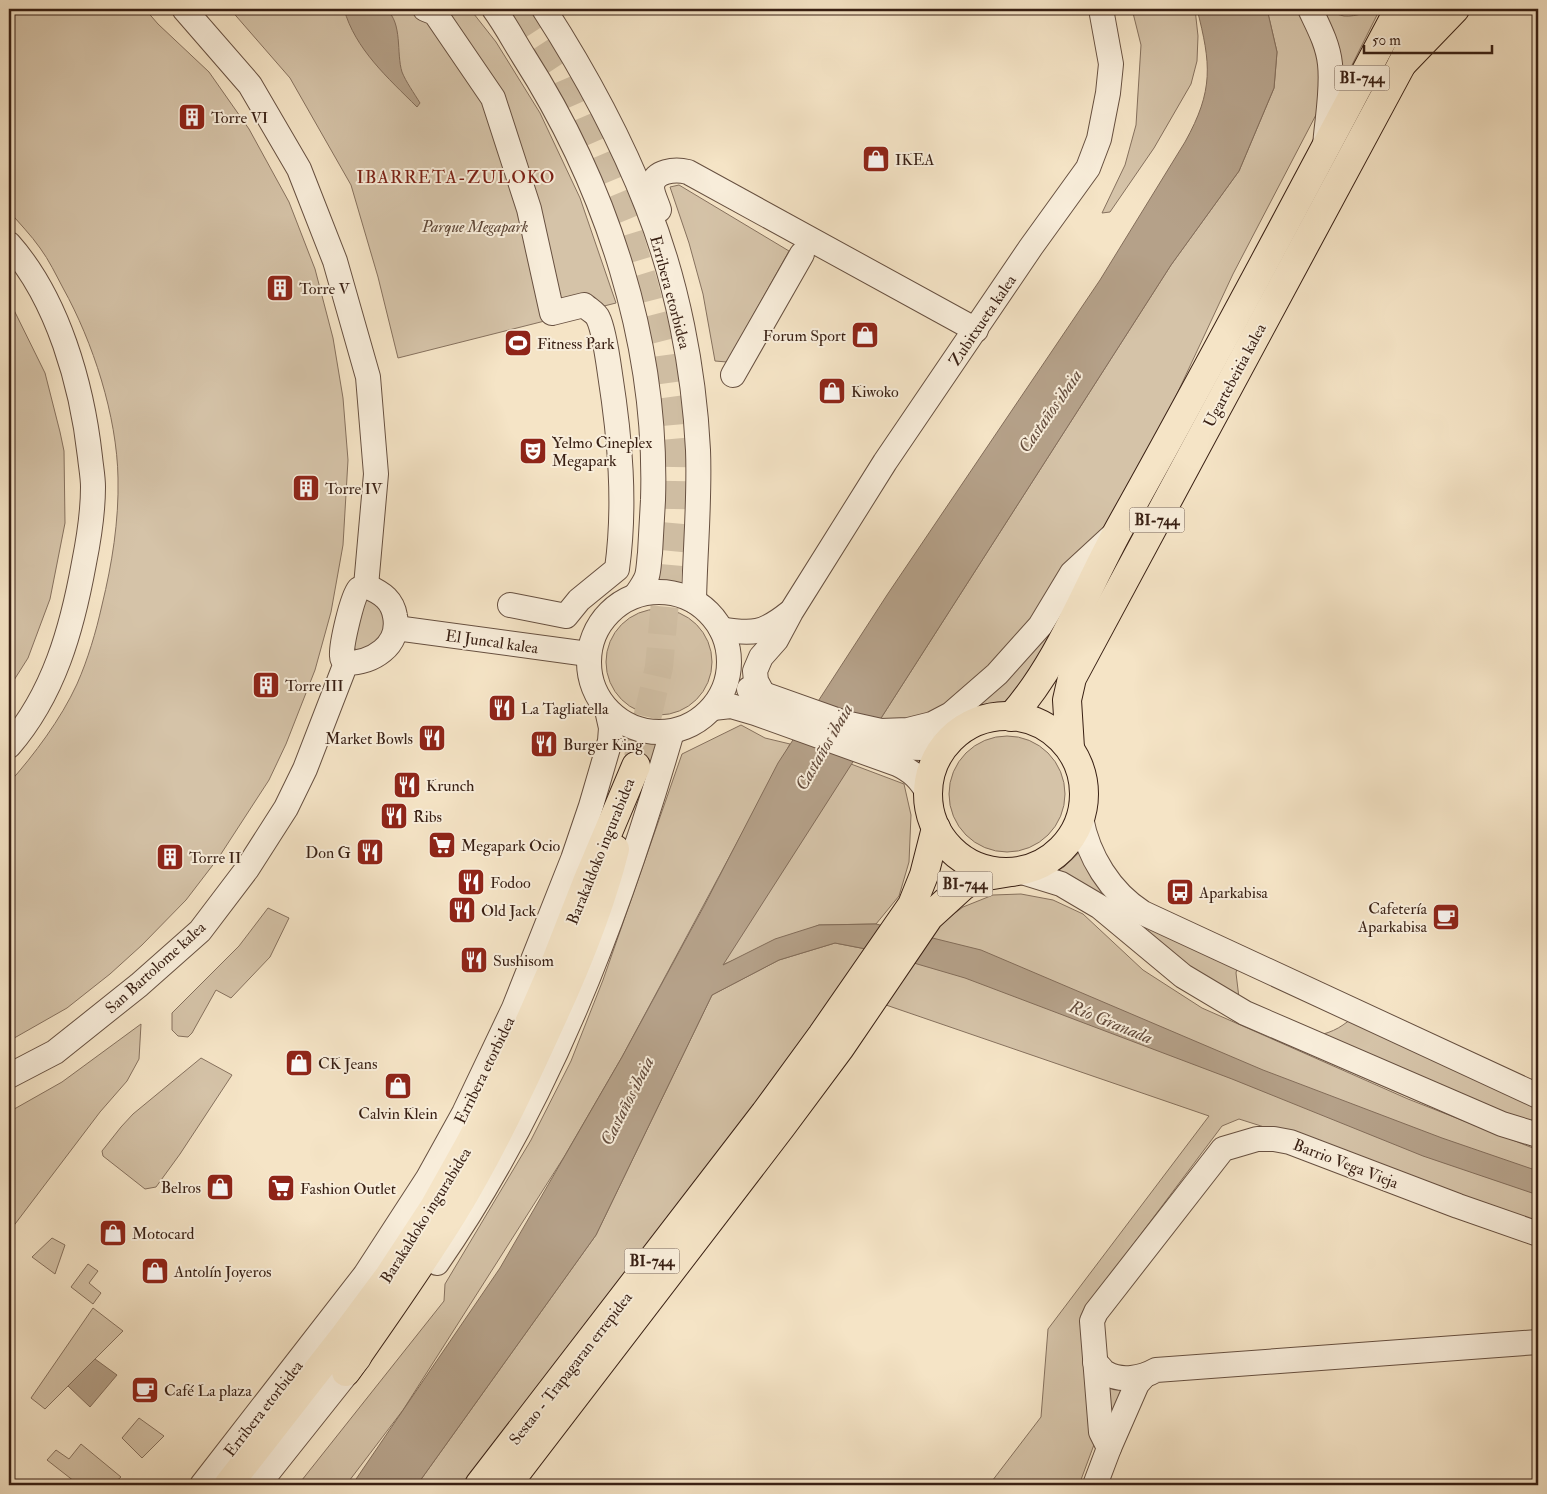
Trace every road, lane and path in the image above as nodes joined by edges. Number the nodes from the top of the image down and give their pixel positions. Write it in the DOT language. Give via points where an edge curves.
graph roads {
  1 [pos="184,9"];
  2 [pos="425,9"];
  3 [pos="494,9"];
  4 [pos="544,9"];
  5 [pos="1100,9"];
  6 [pos="1310,9"];
  7 [pos="1399,9"];
  8 [pos="1428,9"];
  9 [pos="1455,9"];
  10 [pos="1402,64"];
  11 [pos="1325,147"];
  12 [pos="9,244"];
  13 [pos="802,254"];
  14 [pos="976,330"];
  15 [pos="687,350"];
  16 [pos="733,376"];
  17 [pos="1118,530"];
  18 [pos="366,586"];
  19 [pos="636,595"];
  20 [pos="694,601"];
  21 [pos="510,605"];
  22 [pos="791,612"];
  23 [pos="396,628"];
  24 [pos="721,629"];
  25 [pos="588,654"];
  26 [pos="346,664"];
  27 [pos="728,676"];
  28 [pos="759,704"];
  29 [pos="713,708"];
  30 [pos="607,710"];
  31 [pos="1011,717"];
  32 [pos="672,732"];
  33 [pos="939,735"];
  34 [pos="9,746"];
  35 [pos="1070,748"];
  36 [pos="928,794"];
  37 [pos="1081,818"];
  38 [pos="936,828"];
  39 [pos="1015,872"];
  40 [pos="920,911"];
  41 [pos="831,1042"];
  42 [pos="9,1076"];
  43 [pos="1538,1096"];
  44 [pos="490,1106"];
  45 [pos="1538,1135"];
  46 [pos="446,1145"];
  47 [pos="1538,1234"];
  48 [pos="1538,1342"];
  49 [pos="1095,1362"];
  50 [pos="346,1372"];
  51 [pos="1144,1376"];
  52 [pos="1108,1448"];
  53 [pos="202,1485"];
  54 [pos="228,1485"];
  55 [pos="258,1485"];
  56 [pos="479,1485"];
  57 [pos="507,1485"];
  58 [pos="1095,1485"];
  1 -- 18 [label="street" via="250,85 299,169 335,261 368,377 376,474"];
  2 -- 21 [label="street" via="435,13 492,98 529,208 552,313 584,305 598,316 617,420 621,541 617,569 579,600 566,616"];
  3 -- 19 [label="street" via="543,86 578,152 600,203 631,308 648,404 653,486 647,577"];
  4 -- 15 [label="street, Erribera etorbidea" via="617,136 647,207 666,264"];
  5 -- 14 [label="street, Zubitxueta kalea" via="1111,64 1099,139 1088,168"];
  6 -- 11 [label="street" via="1323,36 1330,63"];
  7 -- 11 [label="main road, Ugartebeitia kalea / BI-744"];
  8 -- 10 [label="main road, Ugartebeitia kalea / BI-744"];
  9 -- 10 [label="main road"];
  10 -- 35 [label="main road, Ugartebeitia kalea / BI-744" via="1072,678 1067,700"];
  11 -- 17 [label="main road, Ugartebeitia kalea / BI-744"];
  12 -- 34 [label="street" via="44,297 63,341 86,428 93,487 90,532 76,608 64,649 49,686"];
  13 -- 16 [label="street"];
  14 -- 15 [label="street" via="680,170 659,175 652,185 677,262 690,316"];
  14 -- 22 [label="street, Zubitxueta kalea" via="885,462"];
  15 -- 20 [label="street, Erribera etorbidea" via="699,482"];
  17 -- 31 [label="main road, Ugartebeitia kalea / BI-744" via="1053,656 1026,700"];
  17 -- 33 [label="street" via="1072,573 1040,626 997,674 951,714"];
  18 -- 23 [label="street" via="391,605"];
  18 -- 26 [label="street, San Bartolome kalea" via="359,589 353,599 342,647"];
  19 -- 20 [label="street" via="656,592"];
  19 -- 25 [label="street" via="613,608 604,618 591,641"];
  20 -- 24 [label="street" via="714,618"];
  22 -- 24 [label="street, Zubitxueta kalea" via="764,630"];
  22 -- 28 [label="street, Zubitxueta kalea" via="776,640 757,664"];
  23 -- 25 [label="street, El Juncal kalea"];
  23 -- 26 [label="street" via="392,639 374,657"];
  24 -- 27 [label="street" via="729,652"];
  25 -- 30 [label="street" via="591,684"];
  26 -- 42 [label="street, San Bartolome kalea" via="305,769 286,808 247,869 200,931 140,985 55,1052"];
  27 -- 28 [label="street"];
  27 -- 29 [label="street"];
  28 -- 29 [label="street"];
  28 -- 33 [label="street" via="845,724 854,736 889,747 922,748"];
  28 -- 36 [label="street" via="911,770"];
  29 -- 32 [label="street" via="694,723"];
  30 -- 32 [label="street" via="636,730"];
  30 -- 46 [label="street, Erribera etorbidea" via="610,741 573,859 506,1026"];
  31 -- 33 [label="main road, BI-744" via="984,720 957,734"];
  31 -- 35 [label="main road, BI-744" via="1044,726"];
  32 -- 50 [label="street" via="622,890 573,1014 530,1105 468,1218 418,1289"];
  33 -- 36 [label="main road, BI-744" via="938,758"];
  35 -- 37 [label="main road, BI-744" via="1084,782"];
  36 -- 38 [label="main road, BI-744"];
  37 -- 39 [label="main road, BI-744" via="1074,834 1057,853 1036,867"];
  37 -- 43 [label="street" via="1084,836 1096,862 1118,893 1143,913"];
  38 -- 39 [label="main road, BI-744" via="959,856 975,866"];
  38 -- 40 [label="main road, BI-744" via="924,875"];
  39 -- 40 [label="main road, BI-744" via="975,878"];
  39 -- 45 [label="street" via="1061,884 1100,907 1183,976 1245,1013 1502,1124"];
  40 -- 41 [label="main road, BI-744"];
  41 -- 56 [label="main road, Sestao - Trapagaran errepidea / BI-744" via="759,1121"];
  41 -- 57 [label="main road, Sestao - Trapagaran errepidea / BI-744" via="782,1126"];
  44 -- 46 [label="main road"];
  44 -- 50 [label="main road, Barakaldoko ingurabidea" via="550,974 636,766 605,888 559,1003 512,1105 455,1211"];
  44 -- 54 [label="main road, Barakaldoko ingurabidea" via="433,1209 389,1276"];
  46 -- 53 [label="street, Erribera etorbidea" via="365,1275"];
  47 -- 49 [label="street, Barrio Vega Vieja" via="1290,1142 1274,1139 1241,1143 1224,1149 1096,1312 1092,1321"];
  48 -- 51 [label="street" via="1156,1370"];
  49 -- 51 [label="street" via="1105,1373 1118,1378"];
  49 -- 52 [label="street, Barrio Vega Vieja" via="1102,1432"];
  50 -- 55 [label="street"];
  51 -- 52 [label="street" via="1137,1384"];
  52 -- 58 [label="street"];
}
